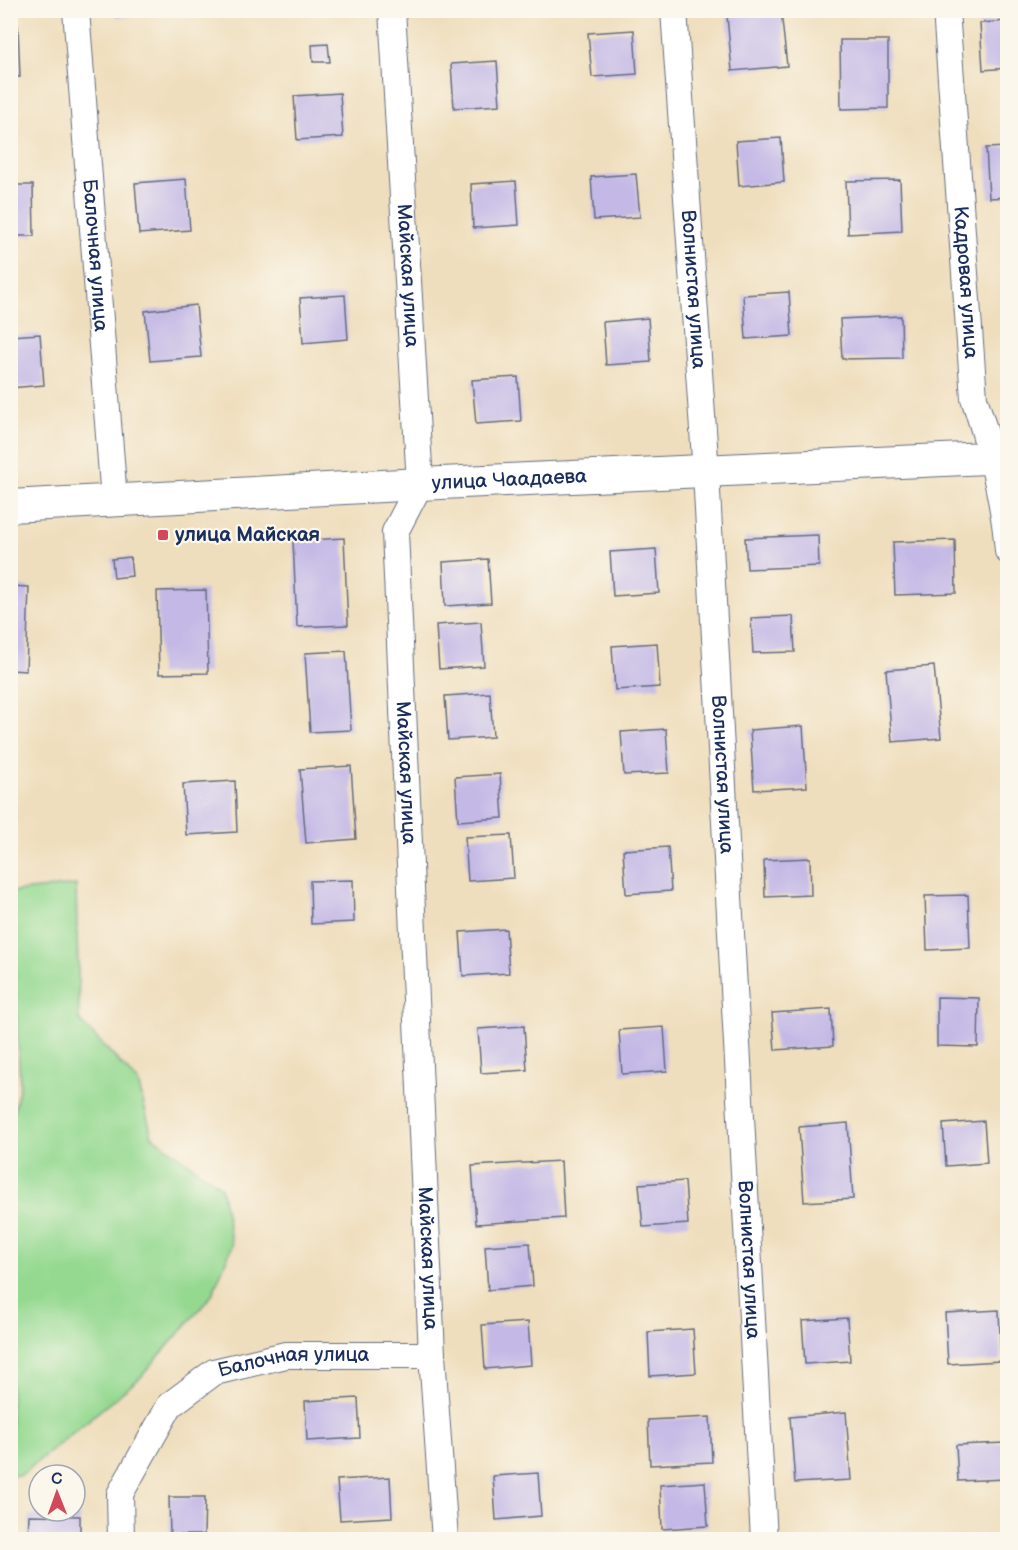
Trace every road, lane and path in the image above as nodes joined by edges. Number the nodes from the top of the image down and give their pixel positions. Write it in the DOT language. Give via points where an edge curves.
graph roads {
  1 [pos="76,10"];
  2 [pos="392,10"];
  3 [pos="674,10"];
  4 [pos="946,10"];
  5 [pos="1001,458"];
  6 [pos="705,472"];
  7 [pos="420,484"];
  8 [pos="114,500"];
  9 [pos="10,506"];
  10 [pos="1008,551"];
  11 [pos="432,1355"];
  12 [pos="121,1539"];
  13 [pos="445,1539"];
  14 [pos="764,1539"];
  1 -- 8 [label="street, Балочная улица"];
  2 -- 7 [label="street, Майская улица"];
  3 -- 6 [label="street, Волнистая улица"];
  4 -- 5 [label="street, Кадровая улица" via="974,398"];
  5 -- 6 [label="street, улица Чаадаева"];
  5 -- 10 [label="street, Кадровая улица"];
  6 -- 7 [label="street, улица Чаадаева"];
  6 -- 14 [label="street, Волнистая улица"];
  7 -- 8 [label="street, улица Чаадаева"];
  7 -- 11 [label="street, Майская улица" via="395,532"];
  8 -- 9 [label="street, улица Чаадаева"];
  11 -- 12 [label="street, Балочная улица" via="286,1355 214,1372 170,1406 120,1494"];
  11 -- 13 [label="street, Майская улица"];
}
